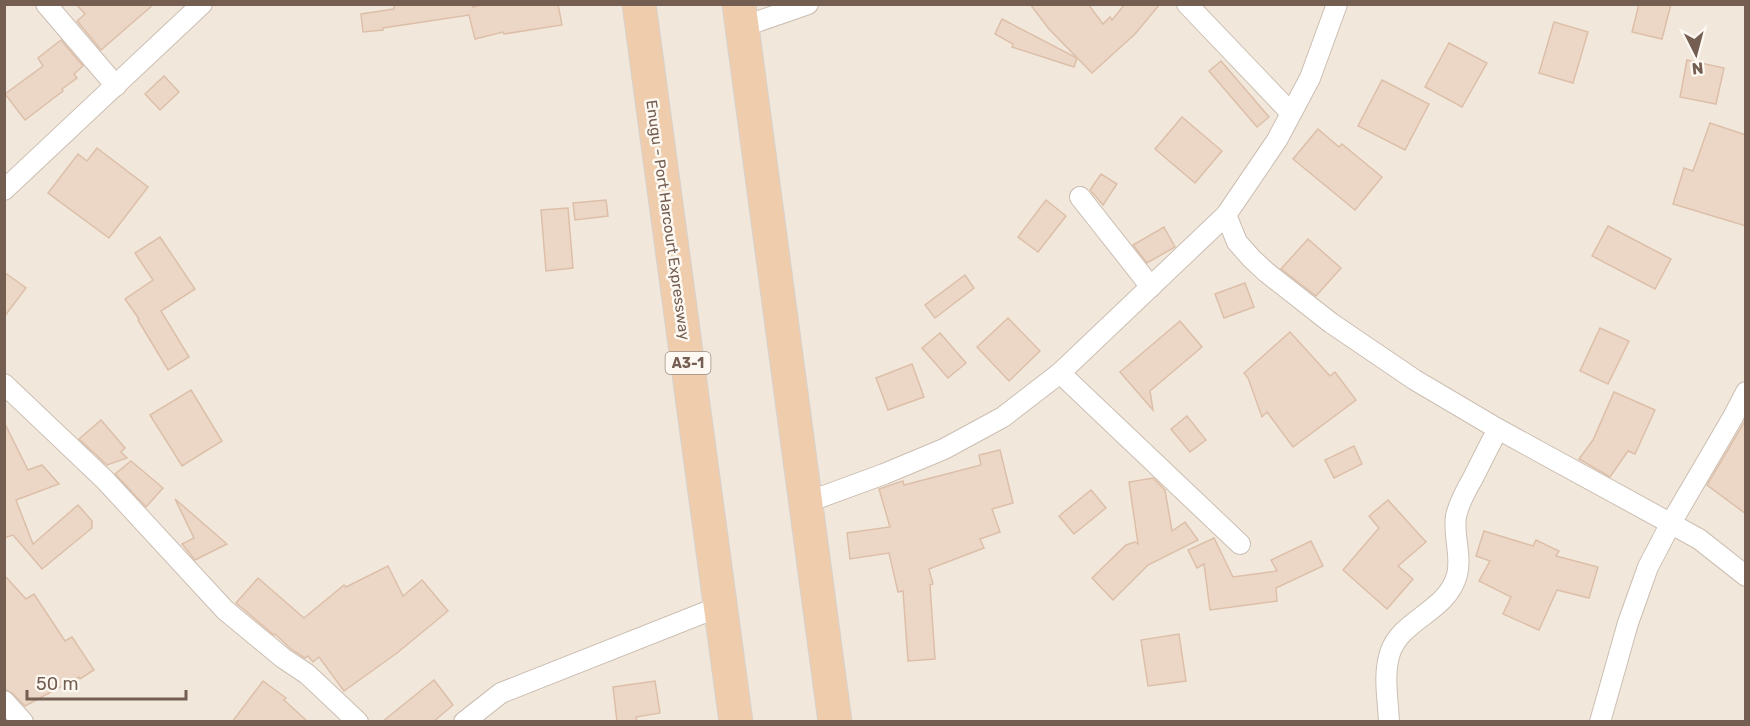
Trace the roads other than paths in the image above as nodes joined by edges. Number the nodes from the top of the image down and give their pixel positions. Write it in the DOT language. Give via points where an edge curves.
graph roads {
  1 [pos="46,4"];
  2 [pos="202,4"];
  3 [pos="639,4"];
  4 [pos="808,4"];
  5 [pos="1187,4"];
  6 [pos="1337,4"];
  7 [pos="740,16"];
  8 [pos="116,86"];
  9 [pos="1291,113"];
  10 [pos="4,190"];
  11 [pos="1080,197"];
  12 [pos="1226,215"];
  13 [pos="1151,287"];
  14 [pos="1060,373"];
  15 [pos="6,390"];
  16 [pos="1746,392"];
  17 [pos="1498,429"];
  18 [pos="805,503"];
  19 [pos="1671,523"];
  20 [pos="1239,544"];
  21 [pos="1746,576"];
  22 [pos="721,606"];
  23 [pos="358,722"];
  24 [pos="464,722"];
  25 [pos="736,722"];
  26 [pos="835,722"];
  27 [pos="1389,722"];
  28 [pos="1600,722"];
  1 -- 8 [label="street"];
  2 -- 8 [label="street"];
  3 -- 22 [label="highway, Enugu - Port Harcourt Expressway / A3-1"];
  4 -- 7 [label="street"];
  5 -- 9 [label="street"];
  6 -- 9 [label="street" via="1310,78"];
  7 -- 18 [label="highway"];
  8 -- 10 [label="street"];
  9 -- 12 [label="street"];
  11 -- 13 [label="street"];
  12 -- 13 [label="street"];
  12 -- 17 [label="street" via="1237,242 1266,272 1415,380"];
  13 -- 14 [label="street"];
  14 -- 18 [label="street" via="1003,417 944,449"];
  14 -- 20 [label="street"];
  15 -- 23 [label="street" via="105,480 225,610 307,674"];
  16 -- 19 [label="street"];
  17 -- 19 [label="street"];
  17 -- 27 [label="street" via="1456,517 1459,557 1452,589 1440,604 1400,634 1390,652 1386,672"];
  18 -- 26 [label="highway"];
  19 -- 21 [label="street" via="1700,539"];
  19 -- 28 [label="street" via="1648,567"];
  22 -- 24 [label="street" via="501,693"];
  22 -- 25 [label="highway, Enugu - Port Harcourt Expressway / A3-1"];
}
